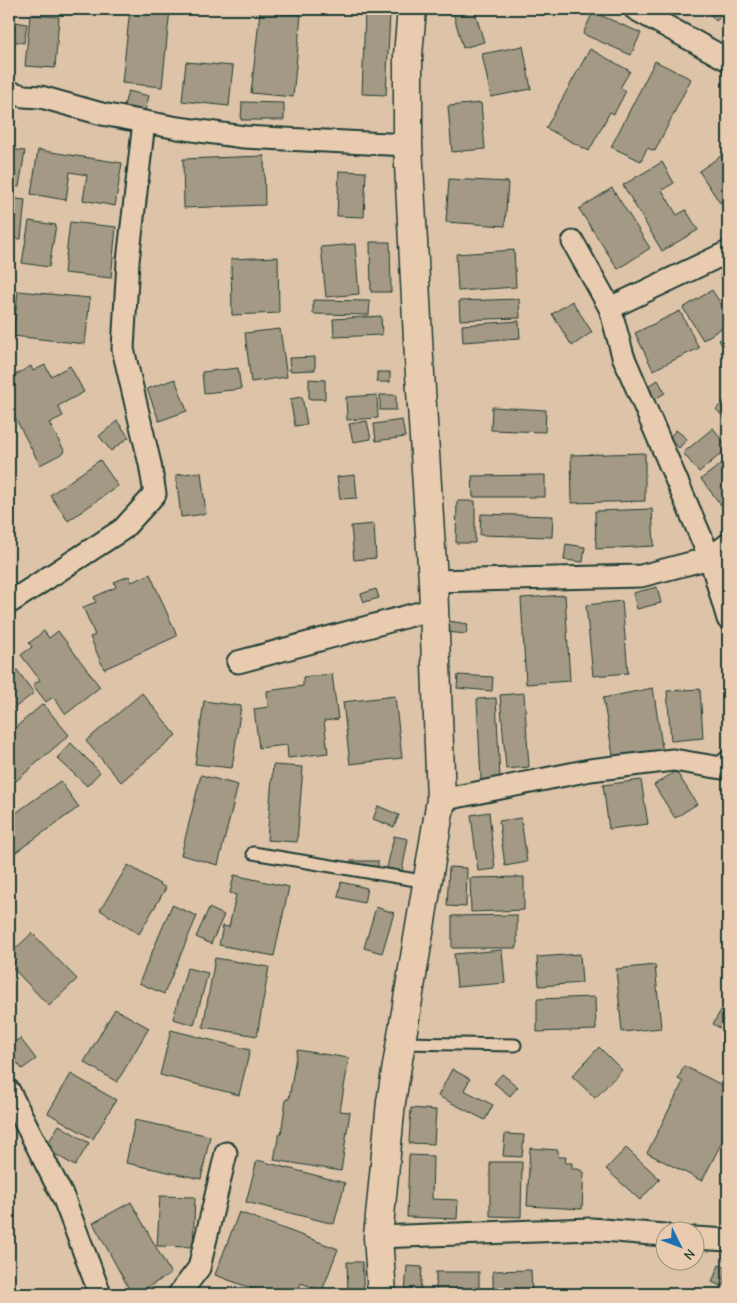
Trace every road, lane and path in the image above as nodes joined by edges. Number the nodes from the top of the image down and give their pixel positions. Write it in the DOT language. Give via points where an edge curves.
graph roads {
  1 [pos="412,9"];
  2 [pos="635,9"];
  3 [pos="728,60"];
  4 [pos="9,92"];
  5 [pos="144,122"];
  6 [pos="408,145"];
  7 [pos="573,242"];
  8 [pos="728,252"];
  9 [pos="610,308"];
  10 [pos="728,544"];
  11 [pos="710,558"];
  12 [pos="433,581"];
  13 [pos="9,603"];
  14 [pos="434,609"];
  15 [pos="728,619"];
  16 [pos="238,662"];
  17 [pos="728,762"];
  18 [pos="441,800"];
  19 [pos="253,853"];
  20 [pos="428,882"];
  21 [pos="401,1043"];
  22 [pos="515,1044"];
  23 [pos="9,1091"];
  24 [pos="226,1153"];
  25 [pos="654,1234"];
  26 [pos="378,1237"];
  27 [pos="704,1239"];
  28 [pos="728,1240"];
  29 [pos="100,1294"];
  30 [pos="179,1294"];
  31 [pos="382,1294"];
  1 -- 6 [label="street" via="408,55"];
  2 -- 3 [label="street"];
  4 -- 5 [label="street"];
  5 -- 6 [label="street" via="244,137"];
  5 -- 13 [label="street" via="128,260 123,349 155,494 123,529"];
  6 -- 12 [label="street"];
  7 -- 9 [label="street"];
  8 -- 9 [label="street"];
  9 -- 11 [label="street" via="623,356"];
  10 -- 11 [label="street"];
  11 -- 12 [label="street" via="642,576"];
  11 -- 15 [label="street"];
  12 -- 14 [label="street"];
  14 -- 16 [label="street"];
  14 -- 18 [label="street"];
  17 -- 18 [label="street" via="722,768 673,760 590,770"];
  18 -- 20 [label="street"];
  19 -- 20 [label="lane"];
  20 -- 21 [label="street"];
  21 -- 22 [label="lane"];
  21 -- 26 [label="street"];
  23 -- 29 [label="street" via="64,1199"];
  24 -- 30 [label="street" via="199,1268"];
  25 -- 26 [label="street" via="591,1229"];
  26 -- 31 [label="street"];
  27 -- 28 [label="street"];
}
